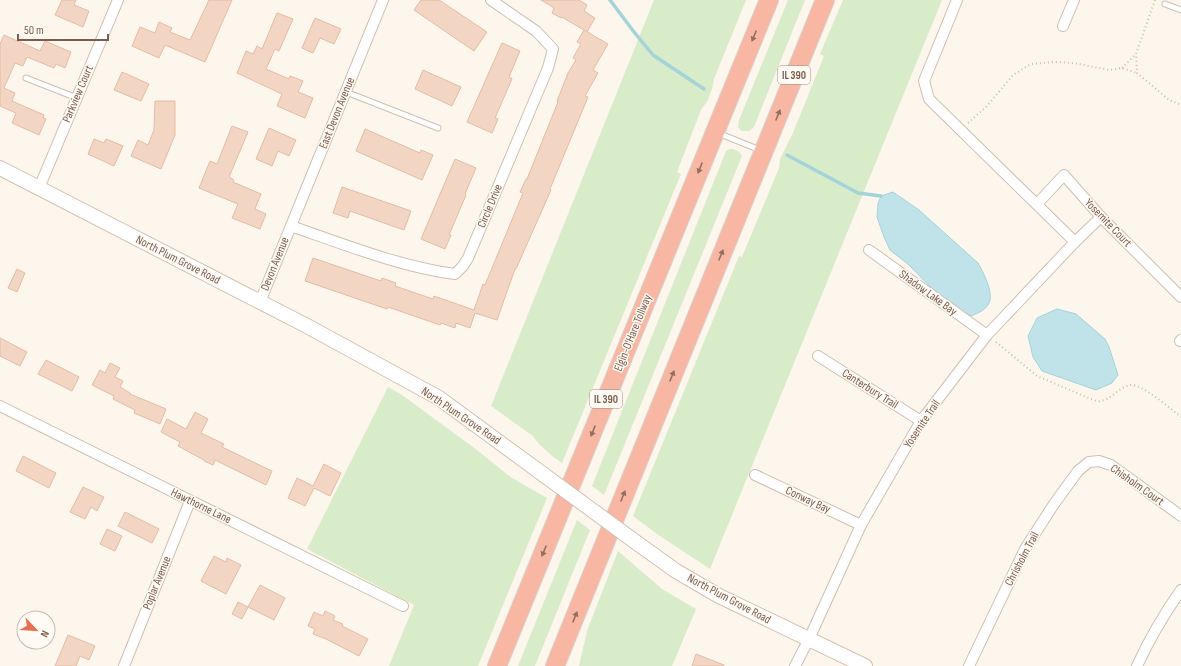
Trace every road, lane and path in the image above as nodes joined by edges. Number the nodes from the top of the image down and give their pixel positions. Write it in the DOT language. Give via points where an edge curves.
graph roads {
  1 [pos="118,0"];
  2 [pos="383,0"];
  3 [pos="491,0"];
  4 [pos="769,0"];
  5 [pos="825,0"];
  6 [pos="956,0"];
  7 [pos="1074,0"];
  8 [pos="1155,0"];
  9 [pos="1165,4"];
  10 [pos="1181,10"];
  11 [pos="1063,26"];
  12 [pos="1136,54"];
  13 [pos="1122,68"];
  14 [pos="1137,73"];
  15 [pos="26,78"];
  16 [pos="346,92"];
  17 [pos="77,98"];
  18 [pos="1181,105"];
  19 [pos="438,128"];
  20 [pos="960,130"];
  21 [pos="715,132"];
  22 [pos="763,151"];
  23 [pos="0,168"];
  24 [pos="39,188"];
  25 [pos="1037,204"];
  26 [pos="1101,217"];
  27 [pos="291,226"];
  28 [pos="1075,242"];
  29 [pos="869,250"];
  30 [pos="1181,297"];
  31 [pos="260,302"];
  32 [pos="987,335"];
  33 [pos="818,356"];
  34 [pos="0,406"];
  35 [pos="1181,416"];
  36 [pos="921,421"];
  37 [pos="1089,462"];
  38 [pos="755,475"];
  39 [pos="190,501"];
  40 [pos="1181,516"];
  41 [pos="861,525"];
  42 [pos="1181,590"];
  43 [pos="403,606"];
  44 [pos="809,639"];
  45 [pos="561,656"];
  46 [pos="124,666"];
  47 [pos="498,666"];
  48 [pos="795,666"];
  49 [pos="865,666"];
  50 [pos="969,666"];
  51 [pos="1137,666"];
  1 -- 17 [label="street, Parkview Court"];
  2 -- 16 [label="street, East Devon Avenue"];
  3 -- 27 [label="street, Circle Drive" via="536,31 553,48 548,68 464,266 455,274 435,272"];
  4 -- 21 [label="highway, Elgin-O'Hare Tollway / IL 390, one-way"];
  22 -- 5 [label="highway, IL 390, one-way"];
  6 -- 20 [label="street" via="924,81 929,99"];
  7 -- 11 [label="street"];
  8 -- 12 [label="path"];
  9 -- 10 [label="lane"];
  12 -- 13 [label="path"];
  12 -- 14 [label="path"];
  13 -- 14 [label="path"];
  13 -- 20 [label="path" via="1109,70 1054,62 1032,64 1013,75 986,107"];
  14 -- 18 [label="path" via="1169,100"];
  15 -- 17 [label="lane"];
  16 -- 19 [label="lane"];
  16 -- 27 [label="street, East Devon Avenue"];
  17 -- 24 [label="street, Parkview Court"];
  20 -- 25 [label="street"];
  21 -- 22 [label="lane"];
  21 -- 47 [label="highway, Elgin-O'Hare Tollway / IL 390, one-way"];
  45 -- 22 [label="highway, IL 390, one-way"];
  23 -- 24 [label="street, North Plum Grove Road"];
  24 -- 31 [label="street, North Plum Grove Road"];
  25 -- 26 [label="street, Yosemite Court" via="1064,175"];
  25 -- 28 [label="street"];
  26 -- 28 [label="street, Yosemite Trail"];
  26 -- 30 [label="street, Yosemite Court"];
  27 -- 31 [label="street, Devon Avenue"];
  28 -- 32 [label="street, Yosemite Trail"];
  29 -- 32 [label="street, Shadow Lake Bay"];
  31 -- 44 [label="street, North Plum Grove Road, bridge" via="439,398 676,571 719,596"];
  32 -- 35 [label="path" via="1037,376 1091,399 1100,402 1130,385 1139,387"];
  32 -- 36 [label="street, Yosemite Trail"];
  33 -- 36 [label="street, Canterbury Trail"];
  34 -- 39 [label="street, Hawthorne Lane"];
  36 -- 41 [label="street, Yosemite Trail"];
  37 -- 40 [label="street, Chisholm Court" via="1099,461 1111,465"];
  37 -- 50 [label="street, Chrisholm Trail" via="1078,471 1025,549"];
  38 -- 41 [label="street, Conway Bay"];
  39 -- 43 [label="street, Hawthorne Lane"];
  39 -- 46 [label="street, Poplar Avenue"];
  41 -- 44 [label="street, Yosemite Trail"];
  42 -- 51 [label="street"];
  44 -- 48 [label="street, Yosemite Trail"];
  44 -- 49 [label="street, North Plum Grove Road"];
}
